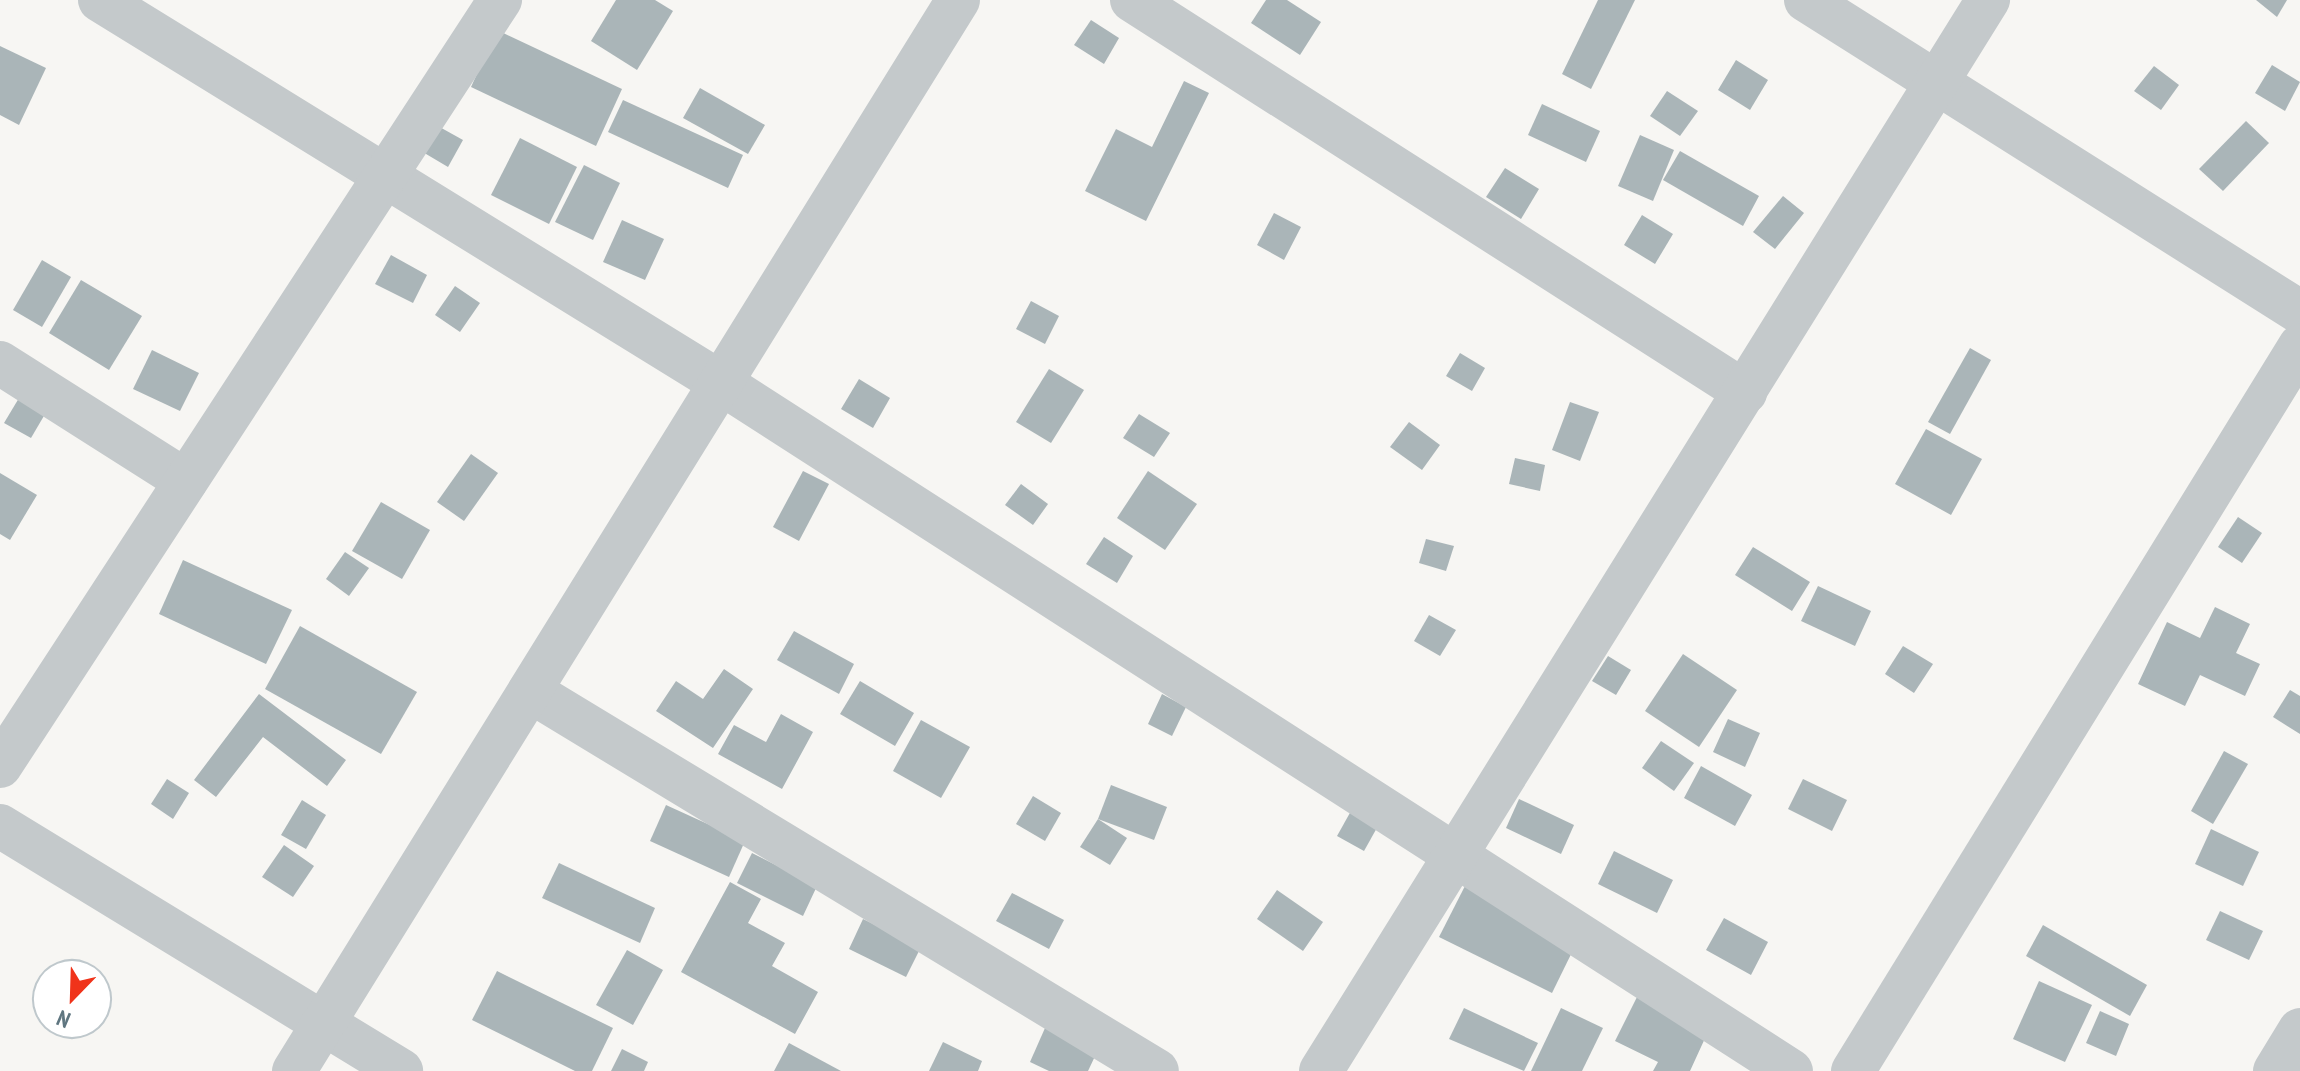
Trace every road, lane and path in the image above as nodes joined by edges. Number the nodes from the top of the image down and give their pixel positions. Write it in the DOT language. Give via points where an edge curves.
graph roads {
  1 [pos="100,0"];
  2 [pos="500,0"];
  3 [pos="958,0"];
  4 [pos="1132,0"];
  5 [pos="1806,0"];
  6 [pos="1988,0"];
  7 [pos="1939,84"];
  8 [pos="385,176"];
  9 [pos="2300,312"];
  10 [pos="2300,346"];
  11 [pos="0,363"];
  12 [pos="721,383"];
  13 [pos="1745,392"];
  14 [pos="186,481"];
  15 [pos="530,691"];
  16 [pos="0,766"];
  17 [pos="0,826"];
  18 [pos="1452,854"];
  19 [pos="324,1023"];
  20 [pos="2300,1030"];
  21 [pos="294,1071"];
  22 [pos="401,1071"];
  23 [pos="1157,1071"];
  24 [pos="1321,1071"];
  25 [pos="1791,1071"];
  26 [pos="1853,1071"];
  27 [pos="2275,1071"];
  1 -- 8 [label="street"];
  2 -- 8 [label="street"];
  3 -- 12 [label="street"];
  4 -- 13 [label="street"];
  5 -- 7 [label="street"];
  6 -- 7 [label="street"];
  7 -- 9 [label="street"];
  7 -- 13 [label="street"];
  8 -- 12 [label="street"];
  8 -- 14 [label="street"];
  10 -- 26 [label="street"];
  11 -- 14 [label="street"];
  12 -- 15 [label="street"];
  12 -- 18 [label="street"];
  13 -- 18 [label="street"];
  14 -- 16 [label="street"];
  15 -- 19 [label="street"];
  15 -- 23 [label="street"];
  17 -- 19 [label="street"];
  18 -- 24 [label="street"];
  18 -- 25 [label="street"];
  19 -- 21 [label="street"];
  19 -- 22 [label="street"];
  20 -- 27 [label="street"];
}
